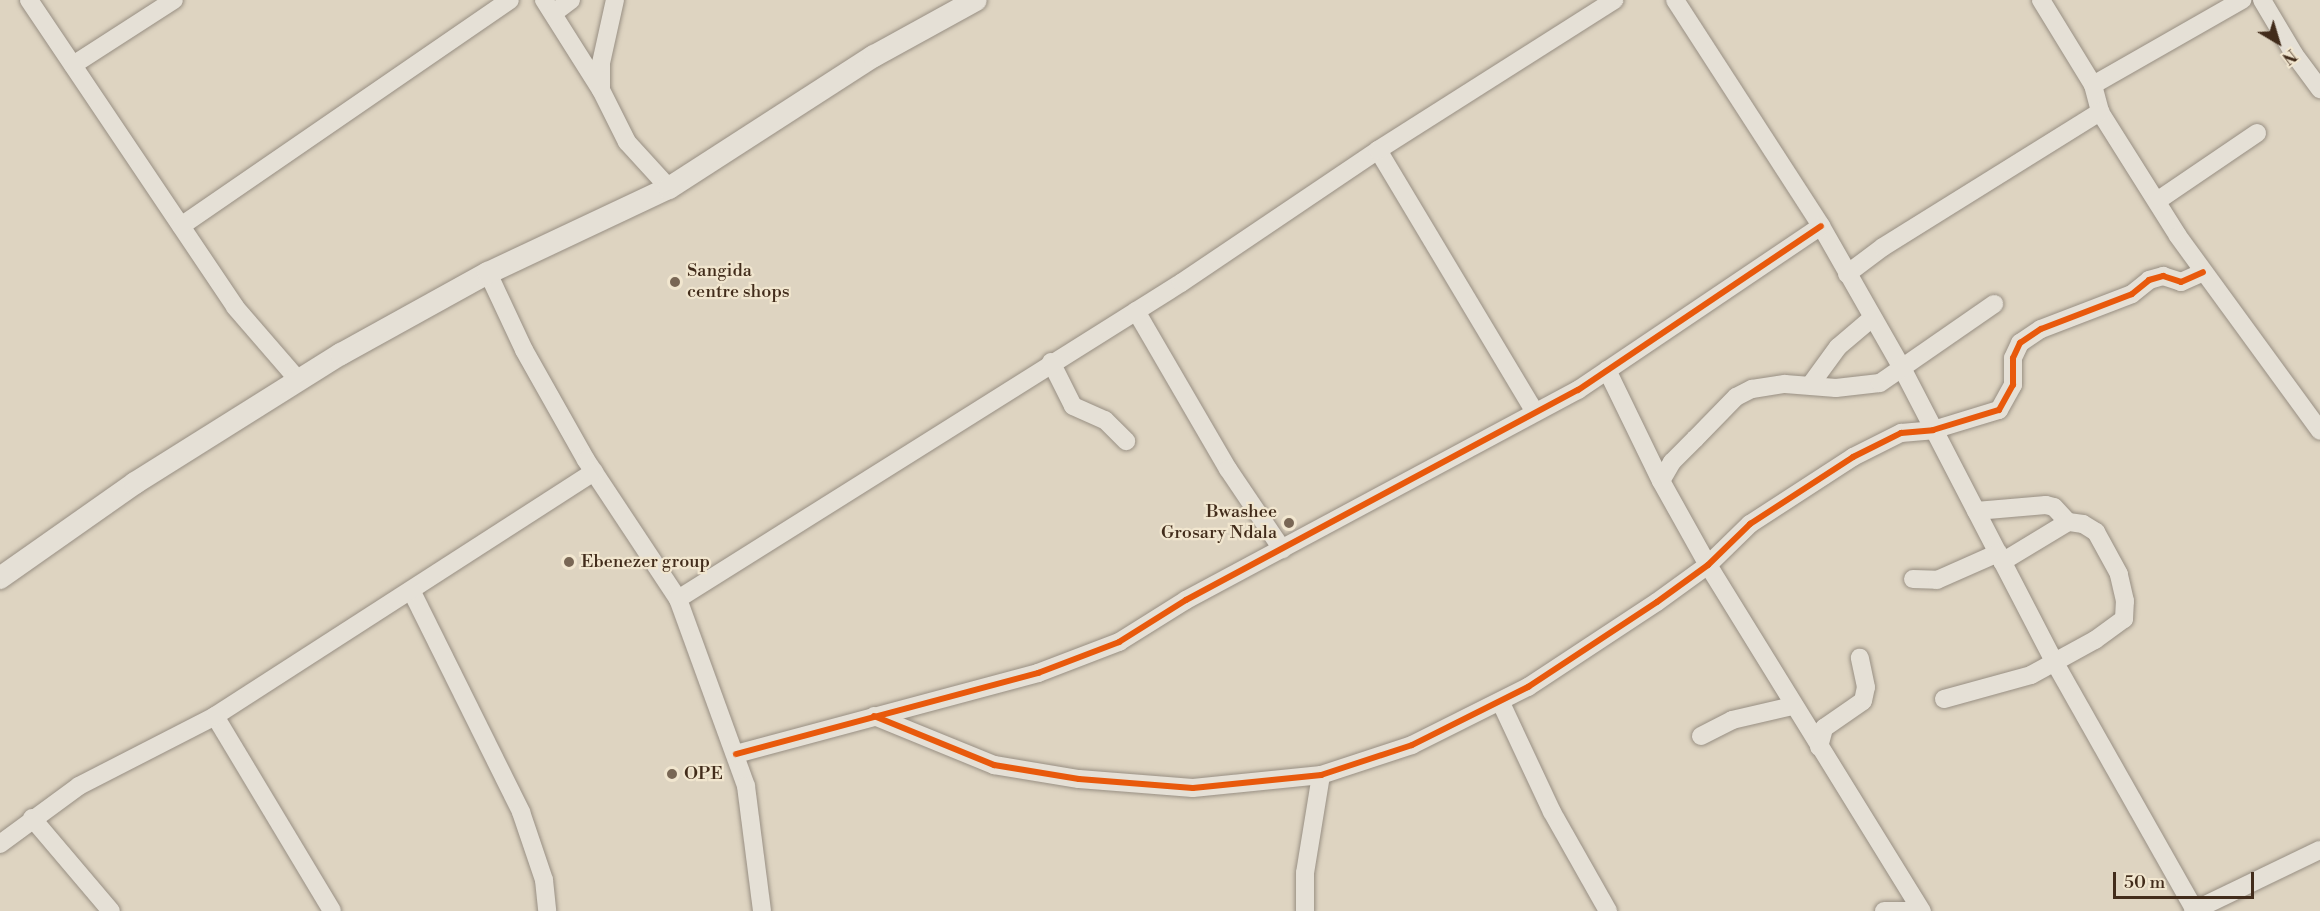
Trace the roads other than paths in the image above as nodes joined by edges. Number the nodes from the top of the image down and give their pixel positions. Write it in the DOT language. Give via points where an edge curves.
graph roads {
  1 [pos="29,0"];
  2 [pos="174,0"];
  3 [pos="510,0"];
  4 [pos="571,0"];
  5 [pos="615,0"];
  6 [pos="976,0"];
  7 [pos="1614,0"];
  8 [pos="1675,0"];
  9 [pos="2041,0"];
  10 [pos="2242,0"];
  11 [pos="2262,0"];
  12 [pos="550,6"];
  13 [pos="73,65"];
  14 [pos="2093,85"];
  15 [pos="2320,89"];
  16 [pos="601,90"];
  17 [pos="2100,112"];
  18 [pos="2258,134"];
  19 [pos="1377,150"];
  20 [pos="669,188"];
  21 [pos="2157,201"];
  22 [pos="181,226"];
  23 [pos="1821,226"];
  24 [pos="2203,272"];
  25 [pos="488,273"];
  26 [pos="1847,274"];
  27 [pos="1994,304"];
  28 [pos="1136,311"];
  29 [pos="1871,319"];
  30 [pos="1051,362"];
  31 [pos="1607,370"];
  32 [pos="1903,370"];
  33 [pos="299,381"];
  34 [pos="1811,384"];
  35 [pos="1535,411"];
  36 [pos="1933,430"];
  37 [pos="2320,430"];
  38 [pos="1126,441"];
  39 [pos="594,472"];
  40 [pos="1661,481"];
  41 [pos="1976,511"];
  42 [pos="2068,522"];
  43 [pos="1282,549"];
  44 [pos="2000,558"];
  45 [pos="1708,566"];
  46 [pos="0,578"];
  47 [pos="1913,579"];
  48 [pos="412,592"];
  49 [pos="678,599"];
  50 [pos="1860,658"];
  51 [pos="2055,663"];
  52 [pos="1944,699"];
  53 [pos="1501,703"];
  54 [pos="1792,706"];
  55 [pos="215,716"];
  56 [pos="874,716"];
  57 [pos="1701,736"];
  58 [pos="1819,747"];
  59 [pos="736,754"];
  60 [pos="1321,775"];
  61 [pos="32,818"];
  62 [pos="0,844"];
  63 [pos="2320,850"];
  64 [pos="111,911"];
  65 [pos="332,911"];
  66 [pos="547,911"];
  67 [pos="762,911"];
  68 [pos="1305,911"];
  69 [pos="1608,911"];
  70 [pos="1884,911"];
  71 [pos="1907,911"];
  72 [pos="1922,911"];
  73 [pos="2194,911"];
  1 -- 13 [label="street"];
  2 -- 13 [label="street"];
  3 -- 22 [label="street"];
  4 -- 12 [label="street"];
  5 -- 16 [label="street" via="601,63"];
  6 -- 20 [label="street" via="874,56"];
  7 -- 19 [label="street"];
  8 -- 23 [label="street"];
  9 -- 14 [label="street"];
  10 -- 14 [label="street"];
  11 -- 15 [label="street"];
  12 -- 16 [label="street"];
  13 -- 22 [label="street"];
  14 -- 17 [label="street"];
  16 -- 20 [label="street" via="627,142"];
  17 -- 21 [label="street"];
  17 -- 26 [label="street" via="1883,247"];
  18 -- 21 [label="street"];
  19 -- 28 [label="street"];
  19 -- 35 [label="street"];
  20 -- 25 [label="street"];
  21 -- 24 [label="street"];
  22 -- 33 [label="street" via="235,307"];
  23 -- 26 [label="street"];
  23 -- 31 [label="street"];
  24 -- 36 [label="street" via="2181,282 2163,276 2149,280 2132,294 2041,329 2019,343 2013,358 2013,385 1999,410"];
  24 -- 37 [label="street"];
  25 -- 33 [label="street"];
  25 -- 39 [label="street" via="524,350"];
  26 -- 29 [label="street"];
  27 -- 32 [label="street"];
  28 -- 30 [label="street"];
  28 -- 43 [label="street" via="1228,469"];
  29 -- 32 [label="street"];
  29 -- 34 [label="street" via="1838,347"];
  30 -- 38 [label="street" via="1073,406 1105,420"];
  30 -- 49 [label="street"];
  31 -- 35 [label="street"];
  31 -- 40 [label="street"];
  32 -- 34 [label="street" via="1880,383 1850,388"];
  32 -- 36 [label="street"];
  33 -- 46 [label="street" via="135,483"];
  34 -- 40 [label="street" via="1752,389 1736,398 1672,462"];
  35 -- 43 [label="street"];
  36 -- 41 [label="street"];
  36 -- 45 [label="street" via="1901,432 1853,457 1750,524"];
  39 -- 48 [label="street"];
  39 -- 49 [label="street"];
  40 -- 45 [label="street"];
  41 -- 42 [label="street" via="2046,505 2054,507"];
  41 -- 44 [label="street"];
  42 -- 44 [label="street"];
  42 -- 51 [label="street" via="2096,532 2123,592 2124,619"];
  43 -- 56 [label="street" via="1119,642 1038,673"];
  44 -- 47 [label="street" via="1936,580"];
  44 -- 51 [label="street"];
  45 -- 53 [label="street"];
  45 -- 54 [label="street"];
  48 -- 55 [label="street"];
  48 -- 66 [label="street" via="521,812 544,880"];
  49 -- 59 [label="street"];
  50 -- 58 [label="street" via="1866,687 1863,701 1824,728"];
  51 -- 52 [label="street" via="2031,675"];
  51 -- 73 [label="street"];
  53 -- 60 [label="street" via="1412,745"];
  53 -- 69 [label="street" via="1552,812"];
  54 -- 57 [label="street" via="1732,720"];
  54 -- 58 [label="street"];
  55 -- 61 [label="street" via="79,786"];
  55 -- 65 [label="street"];
  56 -- 59 [label="street"];
  56 -- 60 [label="street" via="994,765 1079,779 1193,788"];
  58 -- 72 [label="street"];
  59 -- 67 [label="street" via="746,786"];
  60 -- 68 [label="street" via="1305,873"];
  61 -- 62 [label="street"];
  61 -- 64 [label="street"];
  63 -- 73 [label="street"];
  70 -- 71 [label="street"];
}
